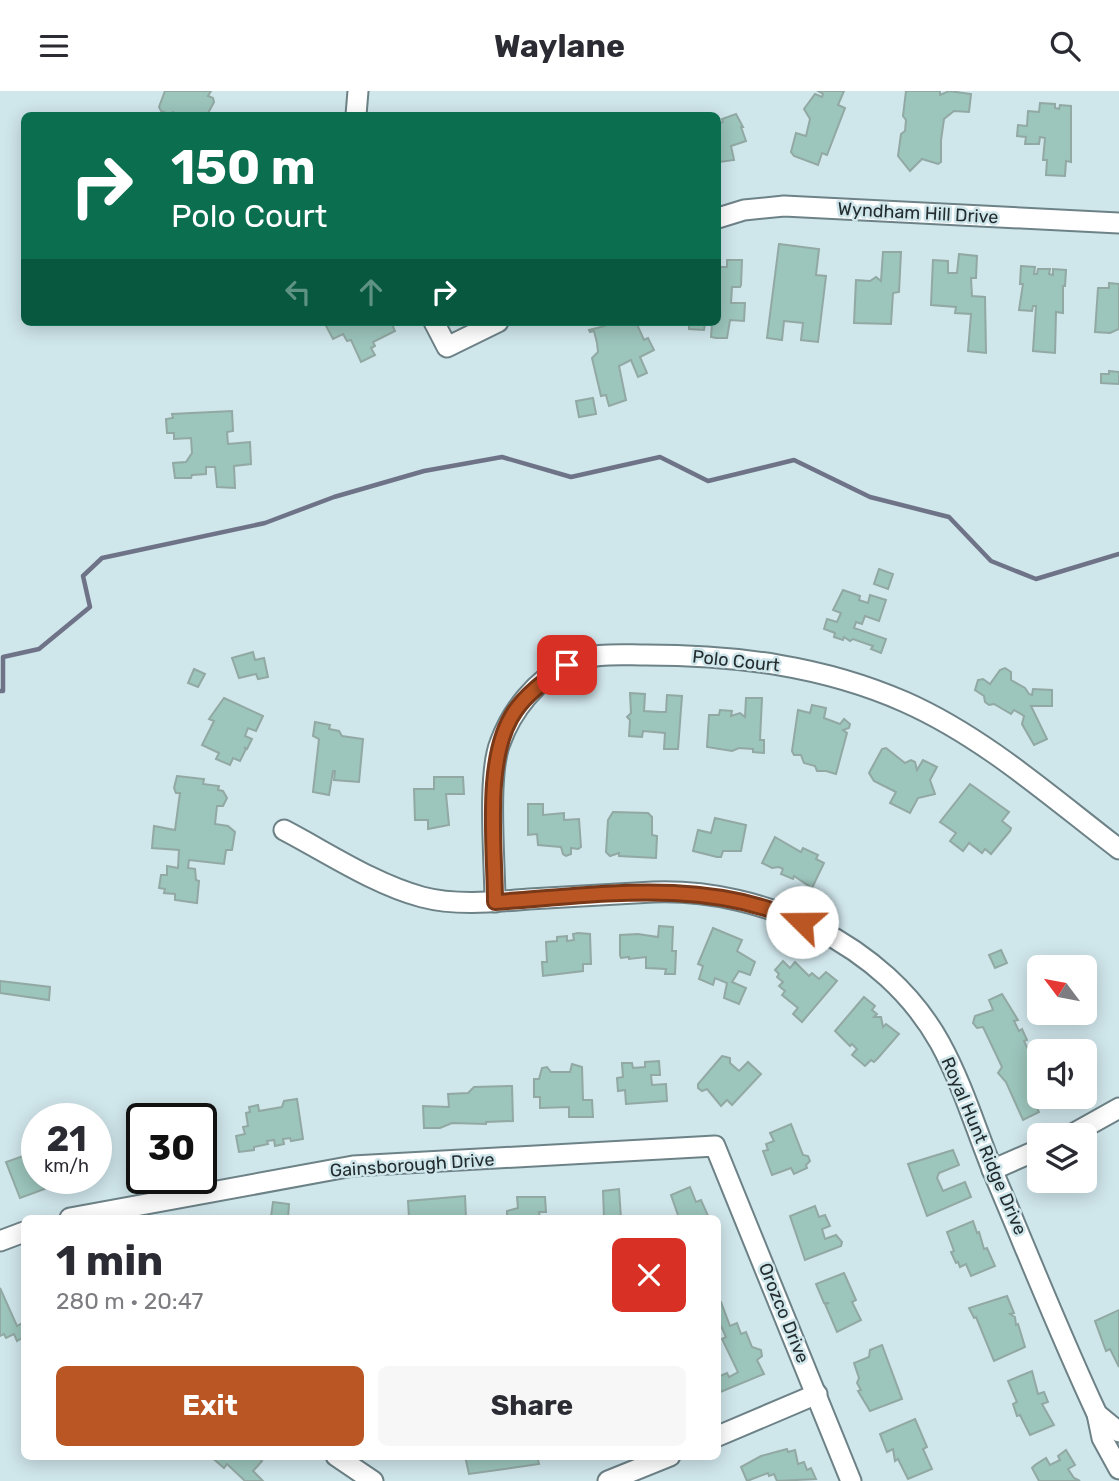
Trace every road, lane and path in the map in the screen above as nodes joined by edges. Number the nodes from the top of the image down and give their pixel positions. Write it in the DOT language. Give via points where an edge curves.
graph roads {
  1 [pos="358,91"];
  2 [pos="356,112"];
  3 [pos="721,218"];
  4 [pos="1119,223"];
  5 [pos="436,326"];
  6 [pos="490,326"];
  7 [pos="285,830"];
  8 [pos="1119,849"];
  9 [pos="495,902"];
  10 [pos="1119,1108"];
  11 [pos="1092,1123"];
  12 [pos="715,1146"];
  13 [pos="1027,1155"];
  14 [pos="992,1170"];
  15 [pos="152,1210"];
  16 [pos="101,1215"];
  17 [pos="21,1233"];
  18 [pos="0,1241"];
  19 [pos="817,1394"];
  20 [pos="1097,1414"];
  21 [pos="1119,1432"];
  22 [pos="721,1435"];
  23 [pos="343,1460"];
  24 [pos="660,1460"];
  25 [pos="1119,1469"];
  26 [pos="373,1481"];
  27 [pos="608,1481"];
  28 [pos="851,1481"];
  1 -- 2 [label="street"];
  3 -- 4 [label="street, Wyndham Hill Drive" via="784,205"];
  5 -- 6 [label="street" via="447,347"];
  7 -- 9 [label="street, Royal Hunt Ridge Drive" via="403,891 446,902"];
  8 -- 9 [label="street, Polo Court" via="970,736 906,702 842,677 764,661 701,655 596,655 567,665 534,689 514,712 499,745"];
  9 -- 14 [label="street, Royal Hunt Ridge Drive" via="708,893 780,912 836,940 890,982 921,1014 959,1081"];
  10 -- 11 [label="street"];
  12 -- 15 [label="street, Gainsborough Drive" via="354,1166"];
  12 -- 19 [label="street, Orozco Drive"];
  13 -- 14 [label="street"];
  14 -- 20 [label="street, Royal Hunt Ridge Drive"];
  15 -- 16 [label="street, Gainsborough Drive"];
  17 -- 18 [label="street"];
  19 -- 22 [label="street"];
  19 -- 28 [label="street, Orozco Drive"];
  20 -- 21 [label="street, Royal Hunt Ridge Drive"];
  20 -- 25 [label="street, Royal Hunt Ridge Drive" via="1102,1438"];
  23 -- 26 [label="street"];
  24 -- 27 [label="street"];
}
